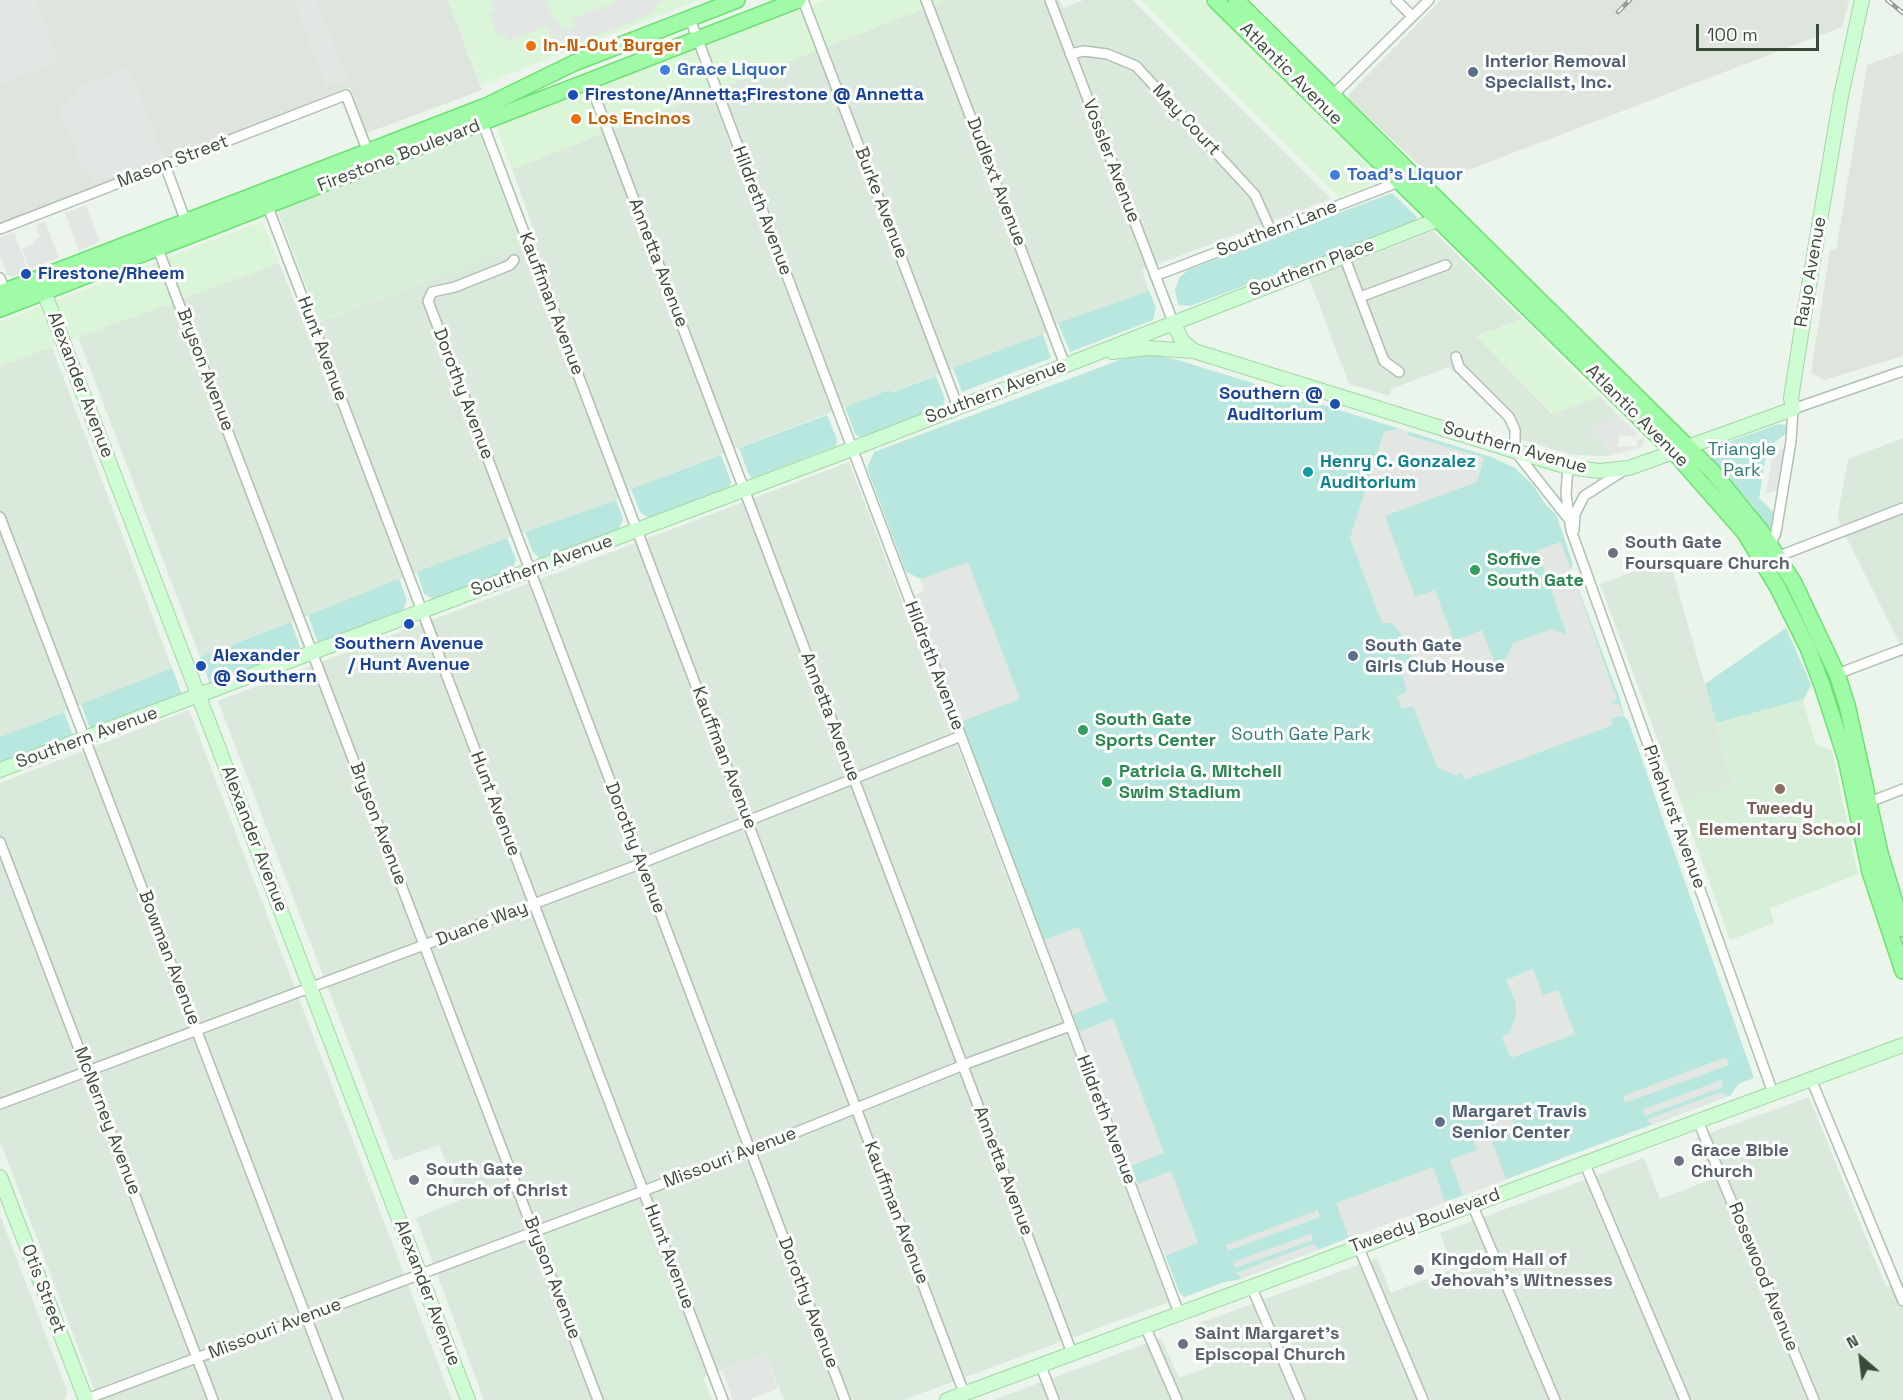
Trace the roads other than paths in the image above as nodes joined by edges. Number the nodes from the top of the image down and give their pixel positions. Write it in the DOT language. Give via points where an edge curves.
graph roads {
  1 [pos="737,0"];
  2 [pos="798,0"];
  3 [pos="803,0"];
  4 [pos="926,0"];
  5 [pos="1050,0"];
  6 [pos="1215,0"];
  7 [pos="1236,0"];
  8 [pos="1396,0"];
  9 [pos="1429,0"];
  10 [pos="1862,0"];
  11 [pos="1412,16"];
  12 [pos="690,19"];
  13 [pos="697,39"];
  14 [pos="1070,54"];
  15 [pos="589,81"];
  16 [pos="1328,101"];
  17 [pos="483,124"];
  18 [pos="368,152"];
  19 [pos="165,165"];
  20 [pos="1399,182"];
  21 [pos="268,207"];
  22 [pos="1445,217"];
  23 [pos="186,222"];
  24 [pos="0,229"];
  25 [pos="1271,231"];
  26 [pos="158,249"];
  27 [pos="532,253"];
  28 [pos="1344,256"];
  29 [pos="1446,265"];
  30 [pos="1155,276"];
  31 [pos="42,286"];
  32 [pos="3,296"];
  33 [pos="1360,297"];
  34 [pos="1173,322"];
  35 [pos="1194,351"];
  36 [pos="1456,357"];
  37 [pos="1082,358"];
  38 [pos="1065,365"];
  39 [pos="1903,371"];
  40 [pos="1399,372"];
  41 [pos="958,406"];
  42 [pos="1793,409"];
  43 [pos="852,449"];
  44 [pos="1680,450"];
  45 [pos="1515,451"];
  46 [pos="1568,467"];
  47 [pos="1629,468"];
  48 [pos="744,490"];
  49 [pos="1903,508"];
  50 [pos="0,517"];
  51 [pos="1568,519"];
  52 [pos="638,530"];
  53 [pos="1575,541"];
  54 [pos="1775,551"];
  55 [pos="1763,562"];
  56 [pos="529,570"];
  57 [pos="422,611"];
  58 [pos="1903,649"];
  59 [pos="312,652"];
  60 [pos="1837,674"];
  61 [pos="199,696"];
  62 [pos="961,736"];
  63 [pos="85,739"];
  64 [pos="0,770"];
  65 [pos="853,778"];
  66 [pos="1903,789"];
  67 [pos="1862,805"];
  68 [pos="747,821"];
  69 [pos="0,842"];
  70 [pos="640,863"];
  71 [pos="533,904"];
  72 [pos="1903,929"];
  73 [pos="424,945"];
  74 [pos="1903,971"];
  75 [pos="310,988"];
  76 [pos="1070,1026"];
  77 [pos="197,1031"];
  78 [pos="1903,1045"];
  79 [pos="963,1066"];
  80 [pos="87,1071"];
  81 [pos="1811,1079"];
  82 [pos="1773,1093"];
  83 [pos="0,1104"];
  84 [pos="856,1108"];
  85 [pos="1698,1121"];
  86 [pos="750,1150"];
  87 [pos="1584,1162"];
  88 [pos="0,1177"];
  89 [pos="643,1191"];
  90 [pos="1472,1204"];
  91 [pos="534,1232"];
  92 [pos="1358,1246"];
  93 [pos="420,1275"];
  94 [pos="1251,1286"];
  95 [pos="1903,1301"];
  96 [pos="1179,1313"];
  97 [pos="306,1317"];
  98 [pos="1146,1326"];
  99 [pos="1072,1353"];
  100 [pos="197,1358"];
  101 [pos="1040,1364"];
  102 [pos="964,1393"];
  103 [pos="85,1400"];
  104 [pos="213,1400"];
  105 [pos="338,1400"];
  106 [pos="468,1400"];
  107 [pos="598,1400"];
  108 [pos="723,1400"];
  109 [pos="845,1400"];
  110 [pos="947,1400"];
  111 [pos="1054,1400"];
  112 [pos="1177,1400"];
  113 [pos="1300,1400"];
  114 [pos="1423,1400"];
  115 [pos="1555,1400"];
  116 [pos="1684,1400"];
  117 [pos="1814,1400"];
  1 -- 12 [label="main road, Firestone Boulevard"];
  2 -- 13 [label="main road, Firestone Boulevard"];
  3 -- 41 [label="street, Burke Avenue"];
  4 -- 38 [label="street, Dudlext Avenue"];
  5 -- 14 [label="street, Vossler Avenue"];
  6 -- 16 [label="main road, Atlantic Avenue"];
  7 -- 16 [label="main road, Atlantic Avenue"];
  8 -- 11 [label="street"];
  9 -- 11 [label="street"];
  10 -- 42 [label="street, Rayo Avenue" via="1841,96 1805,309 1791,398"];
  11 -- 16 [label="street"];
  12 -- 13 [label="street, Hildreth Avenue"];
  12 -- 18 [label="main road, Firestone Boulevard" via="553,72 486,106"];
  13 -- 15 [label="main road, Firestone Boulevard"];
  13 -- 43 [label="street, Hildreth Avenue"];
  14 -- 25 [label="street, May Court" via="1107,54 1136,66 1255,195"];
  14 -- 30 [label="street, Vossler Avenue"];
  15 -- 17 [label="main road, Firestone Boulevard"];
  15 -- 48 [label="street, Annetta Avenue"];
  16 -- 20 [label="main road, Atlantic Avenue"];
  16 -- 22 [label="main road, Atlantic Avenue"];
  17 -- 21 [label="main road, Firestone Boulevard"];
  17 -- 27 [label="street, Kauffman Avenue"];
  18 -- 19 [label="street, Mason Street" via="346,95"];
  18 -- 23 [label="main road, Firestone Boulevard"];
  19 -- 23 [label="street"];
  19 -- 24 [label="street, Mason Street"];
  20 -- 22 [label="main road, Atlantic Avenue"];
  20 -- 25 [label="street, Southern Lane"];
  21 -- 26 [label="main road, Firestone Boulevard"];
  21 -- 57 [label="street, Hunt Avenue"];
  22 -- 28 [label="street, Southern Place"];
  22 -- 44 [label="main road, Atlantic Avenue"];
  23 -- 31 [label="main road, Firestone Boulevard"];
  25 -- 30 [label="street, Southern Lane"];
  26 -- 31 [label="main road, Firestone Boulevard"];
  26 -- 59 [label="street, Bryson Avenue"];
  27 -- 52 [label="street, Kauffman Avenue"];
  27 -- 56 [label="street, Dorothy Avenue" via="453,281 428,296"];
  28 -- 33 [label="street"];
  28 -- 34 [label="street, Southern Place"];
  29 -- 33 [label="street"];
  30 -- 34 [label="street, Vossler Avenue"];
  31 -- 32 [label="main road, Firestone Boulevard"];
  31 -- 61 [label="street, Alexander Avenue"];
  33 -- 40 [label="street" via="1384,361"];
  34 -- 35 [label="street" via="1182,341"];
  34 -- 37 [label="street, Southern Avenue"];
  35 -- 37 [label="street, Southern Avenue" via="1137,349"];
  35 -- 45 [label="street, Southern Avenue"];
  36 -- 45 [label="street" via="1459,367 1509,417 1515,430"];
  37 -- 38 [label="street, Southern Avenue"];
  38 -- 41 [label="street, Southern Avenue"];
  39 -- 42 [label="street, Southern Avenue"];
  41 -- 43 [label="street, Southern Avenue"];
  42 -- 44 [label="street, Southern Avenue"];
  42 -- 54 [label="street, Rayo Avenue"];
  43 -- 48 [label="street, Southern Avenue"];
  43 -- 62 [label="street, Hildreth Avenue"];
  44 -- 47 [label="street, Southern Avenue"];
  44 -- 54 [label="main road, Atlantic Avenue" via="1727,488"];
  44 -- 55 [label="main road, Atlantic Avenue"];
  45 -- 46 [label="street, Southern Avenue"];
  45 -- 51 [label="street, Pinehurst Avenue"];
  46 -- 47 [label="street, Southern Avenue" via="1599,471"];
  46 -- 51 [label="street, Pinehurst Avenue"];
  47 -- 53 [label="street, Pinehurst Avenue" via="1584,496 1575,514"];
  48 -- 52 [label="street, Southern Avenue"];
  48 -- 65 [label="street, Annetta Avenue"];
  49 -- 54 [label="street"];
  50 -- 63 [label="street, Bowman Avenue"];
  51 -- 53 [label="street, Pinehurst Avenue"];
  52 -- 56 [label="street, Southern Avenue"];
  52 -- 68 [label="street, Kauffman Avenue"];
  53 -- 82 [label="street, Pinehurst Avenue"];
  54 -- 55 [label="street"];
  54 -- 60 [label="main road, Atlantic Avenue" via="1812,617"];
  55 -- 67 [label="main road, Atlantic Avenue" via="1808,648"];
  56 -- 57 [label="street, Southern Avenue"];
  56 -- 70 [label="street, Dorothy Avenue"];
  57 -- 59 [label="street, Southern Avenue"];
  57 -- 71 [label="street, Hunt Avenue"];
  58 -- 60 [label="street"];
  59 -- 61 [label="street, Southern Avenue"];
  59 -- 73 [label="street, Bryson Avenue"];
  60 -- 67 [label="main road, Atlantic Avenue" via="1847,705"];
  61 -- 63 [label="street, Southern Avenue"];
  61 -- 75 [label="street, Alexander Avenue"];
  62 -- 65 [label="street, Duane Way"];
  62 -- 76 [label="street, Hildreth Avenue"];
  63 -- 64 [label="street, Southern Avenue"];
  63 -- 77 [label="street, Bowman Avenue"];
  65 -- 68 [label="street, Duane Way"];
  65 -- 79 [label="street, Annetta Avenue"];
  66 -- 67 [label="street"];
  67 -- 72 [label="main road, Atlantic Avenue"];
  67 -- 74 [label="main road, Atlantic Avenue" via="1873,883"];
  68 -- 70 [label="street, Duane Way"];
  68 -- 84 [label="street, Kauffman Avenue"];
  69 -- 80 [label="street, McNerney Avenue"];
  70 -- 71 [label="street, Duane Way"];
  70 -- 86 [label="street, Dorothy Avenue"];
  71 -- 73 [label="street, Duane Way"];
  71 -- 89 [label="street, Hunt Avenue"];
  73 -- 75 [label="street, Duane Way"];
  73 -- 91 [label="street, Bryson Avenue"];
  75 -- 77 [label="street, Duane Way"];
  75 -- 93 [label="street, Alexander Avenue"];
  76 -- 79 [label="street, Missouri Avenue"];
  76 -- 96 [label="street, Hildreth Avenue"];
  77 -- 80 [label="street, Duane Way"];
  77 -- 97 [label="street, Bowman Avenue"];
  78 -- 81 [label="street, Tweedy Boulevard"];
  79 -- 84 [label="street, Missouri Avenue"];
  79 -- 99 [label="street, Annetta Avenue"];
  80 -- 83 [label="street, Duane Way"];
  80 -- 100 [label="street, McNerney Avenue"];
  81 -- 82 [label="street, Tweedy Boulevard"];
  81 -- 95 [label="street"];
  82 -- 85 [label="street, Tweedy Boulevard"];
  84 -- 86 [label="street, Missouri Avenue"];
  84 -- 102 [label="street, Kauffman Avenue"];
  85 -- 87 [label="street, Tweedy Boulevard"];
  85 -- 117 [label="street, Rosewood Avenue"];
  86 -- 89 [label="street, Missouri Avenue"];
  86 -- 109 [label="street, Dorothy Avenue"];
  87 -- 90 [label="street, Tweedy Boulevard"];
  87 -- 116 [label="street"];
  88 -- 103 [label="street, Otis Street"];
  89 -- 91 [label="street, Missouri Avenue"];
  89 -- 108 [label="street, Hunt Avenue"];
  90 -- 92 [label="street, Tweedy Boulevard"];
  90 -- 115 [label="street"];
  91 -- 93 [label="street, Missouri Avenue"];
  91 -- 107 [label="street, Bryson Avenue"];
  92 -- 94 [label="street, Tweedy Boulevard"];
  92 -- 114 [label="street"];
  93 -- 97 [label="street, Missouri Avenue"];
  93 -- 106 [label="street, Alexander Avenue"];
  94 -- 96 [label="street, Tweedy Boulevard"];
  94 -- 113 [label="street"];
  96 -- 98 [label="street, Tweedy Boulevard"];
  97 -- 100 [label="street, Missouri Avenue"];
  97 -- 105 [label="street, Bowman Avenue"];
  98 -- 99 [label="street, Tweedy Boulevard"];
  98 -- 112 [label="street"];
  99 -- 101 [label="street, Tweedy Boulevard"];
  100 -- 103 [label="street, Missouri Avenue"];
  100 -- 104 [label="street, McNerney Avenue"];
  101 -- 102 [label="street, Tweedy Boulevard"];
  101 -- 111 [label="street"];
  102 -- 110 [label="street, Tweedy Boulevard"];
}
